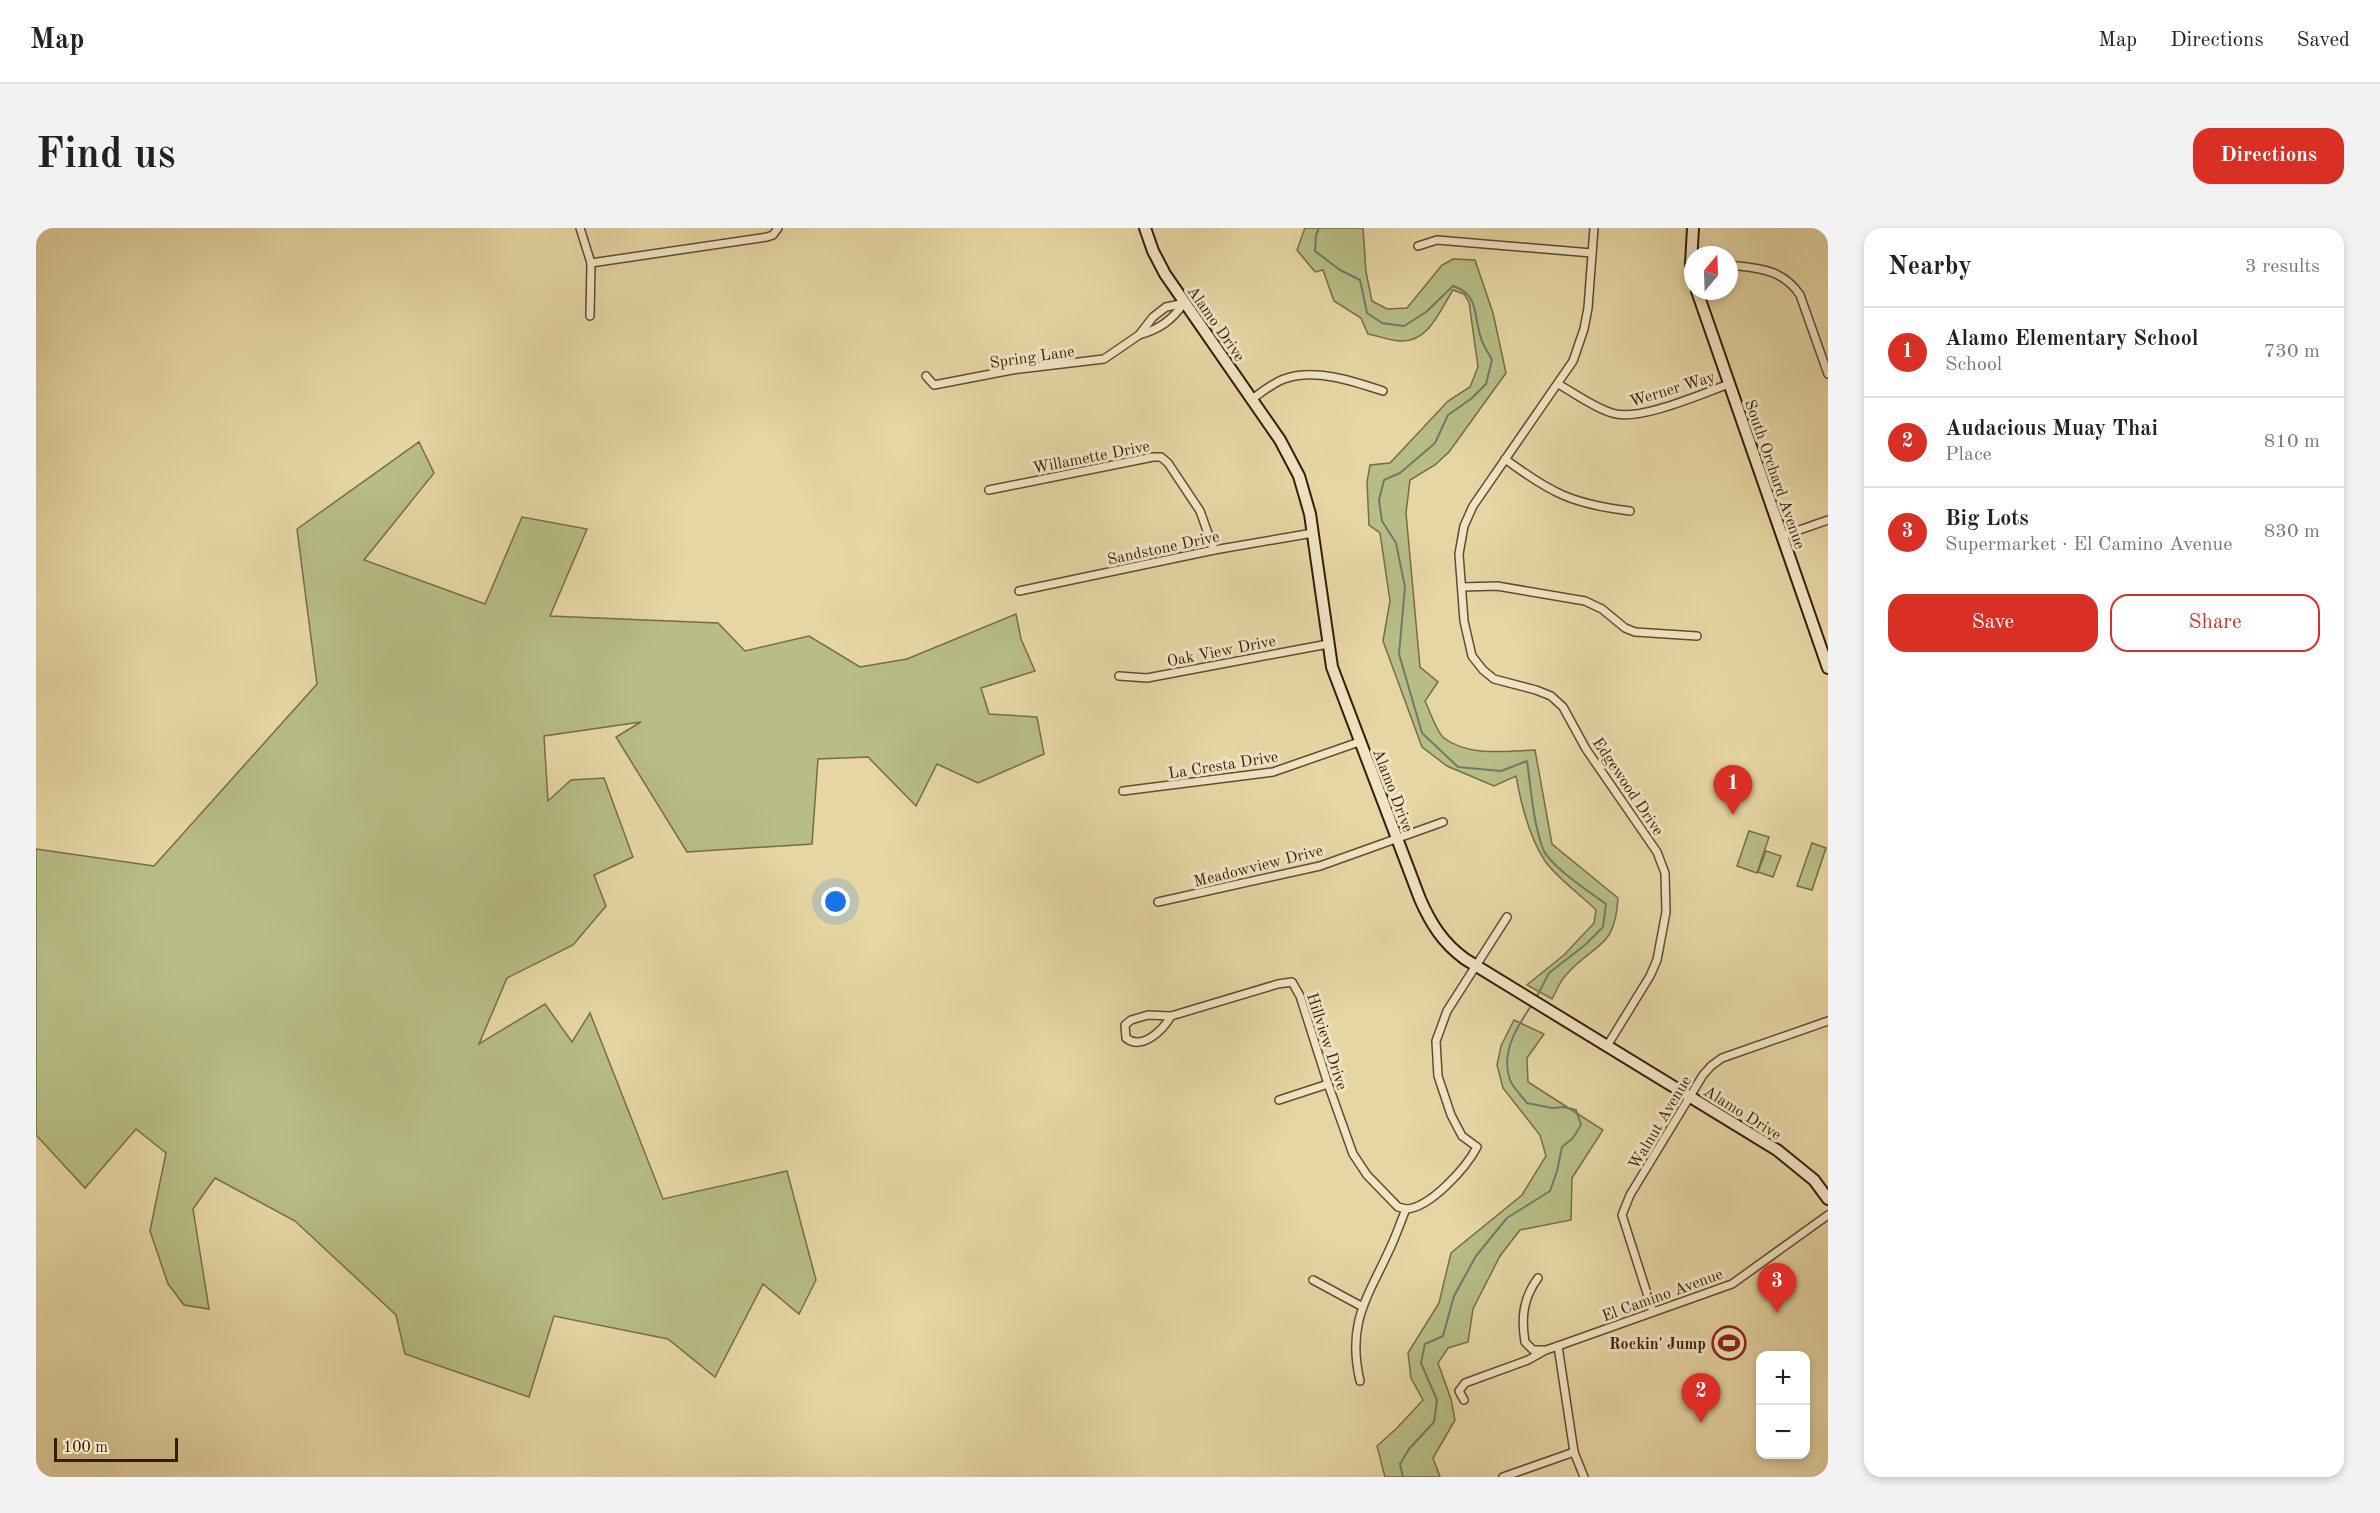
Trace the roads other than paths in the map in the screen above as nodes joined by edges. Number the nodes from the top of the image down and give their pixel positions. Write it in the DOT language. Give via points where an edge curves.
graph roads {
  1 [pos="580,228"];
  2 [pos="778,228"];
  3 [pos="1145,228"];
  4 [pos="1594,228"];
  5 [pos="1693,228"];
  6 [pos="1418,246"];
  7 [pos="1693,246"];
  8 [pos="1592,253"];
  9 [pos="591,263"];
  10 [pos="1738,266"];
  11 [pos="1700,300"];
  12 [pos="1185,303"];
  13 [pos="590,316"];
  14 [pos="1139,335"];
  15 [pos="1828,374"];
  16 [pos="926,376"];
  17 [pos="1558,384"];
  18 [pos="1729,384"];
  19 [pos="1383,391"];
  20 [pos="1252,399"];
  21 [pos="1505,459"];
  22 [pos="989,490"];
  23 [pos="1630,511"];
  24 [pos="1828,520"];
  25 [pos="1313,533"];
  26 [pos="1782,536"];
  27 [pos="1214,550"];
  28 [pos="1462,588"];
  29 [pos="1019,591"];
  30 [pos="1697,636"];
  31 [pos="1328,644"];
  32 [pos="1828,668"];
  33 [pos="1119,676"];
  34 [pos="1359,742"];
  35 [pos="1123,792"];
  36 [pos="1443,822"];
  37 [pos="1396,837"];
  38 [pos="1158,902"];
  39 [pos="1507,917"];
  40 [pos="1476,966"];
  41 [pos="1171,1016"];
  42 [pos="1828,1021"];
  43 [pos="1607,1046"];
  44 [pos="1328,1084"];
  45 [pos="1690,1096"];
  46 [pos="1279,1100"];
  47 [pos="1828,1199"];
  48 [pos="1406,1209"];
  49 [pos="1828,1215"];
  50 [pos="1538,1278"];
  51 [pos="1313,1280"];
  52 [pos="1361,1306"];
  53 [pos="1653,1312"];
  54 [pos="1558,1346"];
  55 [pos="1546,1350"];
  56 [pos="1360,1381"];
  57 [pos="1464,1400"];
  58 [pos="1574,1452"];
  59 [pos="1503,1477"];
  60 [pos="1584,1477"];
  1 -- 9 [label="street"];
  2 -- 9 [label="street" via="766,237"];
  3 -- 12 [label="main road, Alamo Drive" via="1160,264"];
  4 -- 8 [label="street, Edgewood Drive"];
  5 -- 7 [label="main road"];
  6 -- 8 [label="street" via="1437,240"];
  8 -- 17 [label="street, Edgewood Drive" via="1584,330 1573,362"];
  9 -- 13 [label="street"];
  10 -- 15 [label="street" via="1769,271 1793,284"];
  11 -- 18 [label="main road, South Orchard Avenue"];
  12 -- 14 [label="street, Spring Lane" via="1156,330"];
  12 -- 14 [label="street, Spring Lane" via="1166,308 1153,317"];
  12 -- 20 [label="main road, Alamo Drive"];
  14 -- 16 [label="street, Spring Lane" via="1110,355 1093,361 1012,370 934,385"];
  17 -- 18 [label="street, Werner Way" via="1600,409 1632,416"];
  17 -- 21 [label="street, Edgewood Drive"];
  18 -- 26 [label="main road, South Orchard Avenue"];
  19 -- 20 [label="street" via="1324,376 1301,376 1284,379"];
  20 -- 25 [label="main road, Alamo Drive" via="1293,461"];
  21 -- 23 [label="street" via="1568,499"];
  21 -- 28 [label="street, Edgewood Drive" via="1464,526 1458,554"];
  22 -- 27 [label="street, Willamette Drive" via="1161,457 1200,511"];
  24 -- 26 [label="street"];
  25 -- 27 [label="street, Sandstone Drive"];
  25 -- 31 [label="main road, Alamo Drive"];
  26 -- 32 [label="main road, South Orchard Avenue"];
  27 -- 29 [label="street, Sandstone Drive"];
  28 -- 30 [label="street" via="1497,586 1585,601 1635,632"];
  28 -- 43 [label="street, Edgewood Drive" via="1472,656 1494,679 1551,696 1563,707 1586,749 1657,852 1665,873 1666,912 1657,960"];
  31 -- 33 [label="street, Oak View Drive" via="1147,678"];
  31 -- 34 [label="main road, Alamo Drive" via="1332,667"];
  34 -- 35 [label="street, La Cresta Drive" via="1274,772"];
  34 -- 37 [label="main road, Alamo Drive"];
  36 -- 37 [label="street, Meadowview Drive"];
  37 -- 38 [label="street, Meadowview Drive" via="1320,866"];
  37 -- 40 [label="main road, Alamo Drive" via="1434,928 1446,944"];
  39 -- 40 [label="street"];
  40 -- 43 [label="main road, Alamo Drive"];
  40 -- 48 [label="street" via="1447,1011 1436,1041 1436,1059 1455,1127 1477,1147 1469,1162 1429,1199"];
  41 -- 41 [label="street" via="1165,1027 1148,1039 1132,1042 1124,1034 1125,1025 1131,1020 1148,1015"];
  41 -- 44 [label="street, Hillview Drive" via="1292,982"];
  42 -- 45 [label="street, Walnut Avenue" via="1722,1058 1707,1069"];
  43 -- 45 [label="main road, Alamo Drive"];
  44 -- 46 [label="street"];
  44 -- 48 [label="street, Hillview Drive" via="1353,1154 1398,1207"];
  45 -- 47 [label="main road, Alamo Drive" via="1784,1155 1814,1180"];
  45 -- 53 [label="street, Walnut Avenue" via="1622,1215"];
  48 -- 52 [label="street"];
  49 -- 53 [label="street, El Camino Avenue" via="1732,1284"];
  50 -- 55 [label="street" via="1522,1313 1525,1342 1533,1350"];
  51 -- 52 [label="street"];
  52 -- 56 [label="street" via="1355,1341"];
  53 -- 54 [label="street, El Camino Avenue"];
  54 -- 55 [label="street, El Camino Avenue"];
  54 -- 58 [label="street"];
  55 -- 57 [label="street, El Camino Avenue" via="1465,1383 1459,1391"];
  58 -- 59 [label="street"];
  58 -- 60 [label="street"];
}
